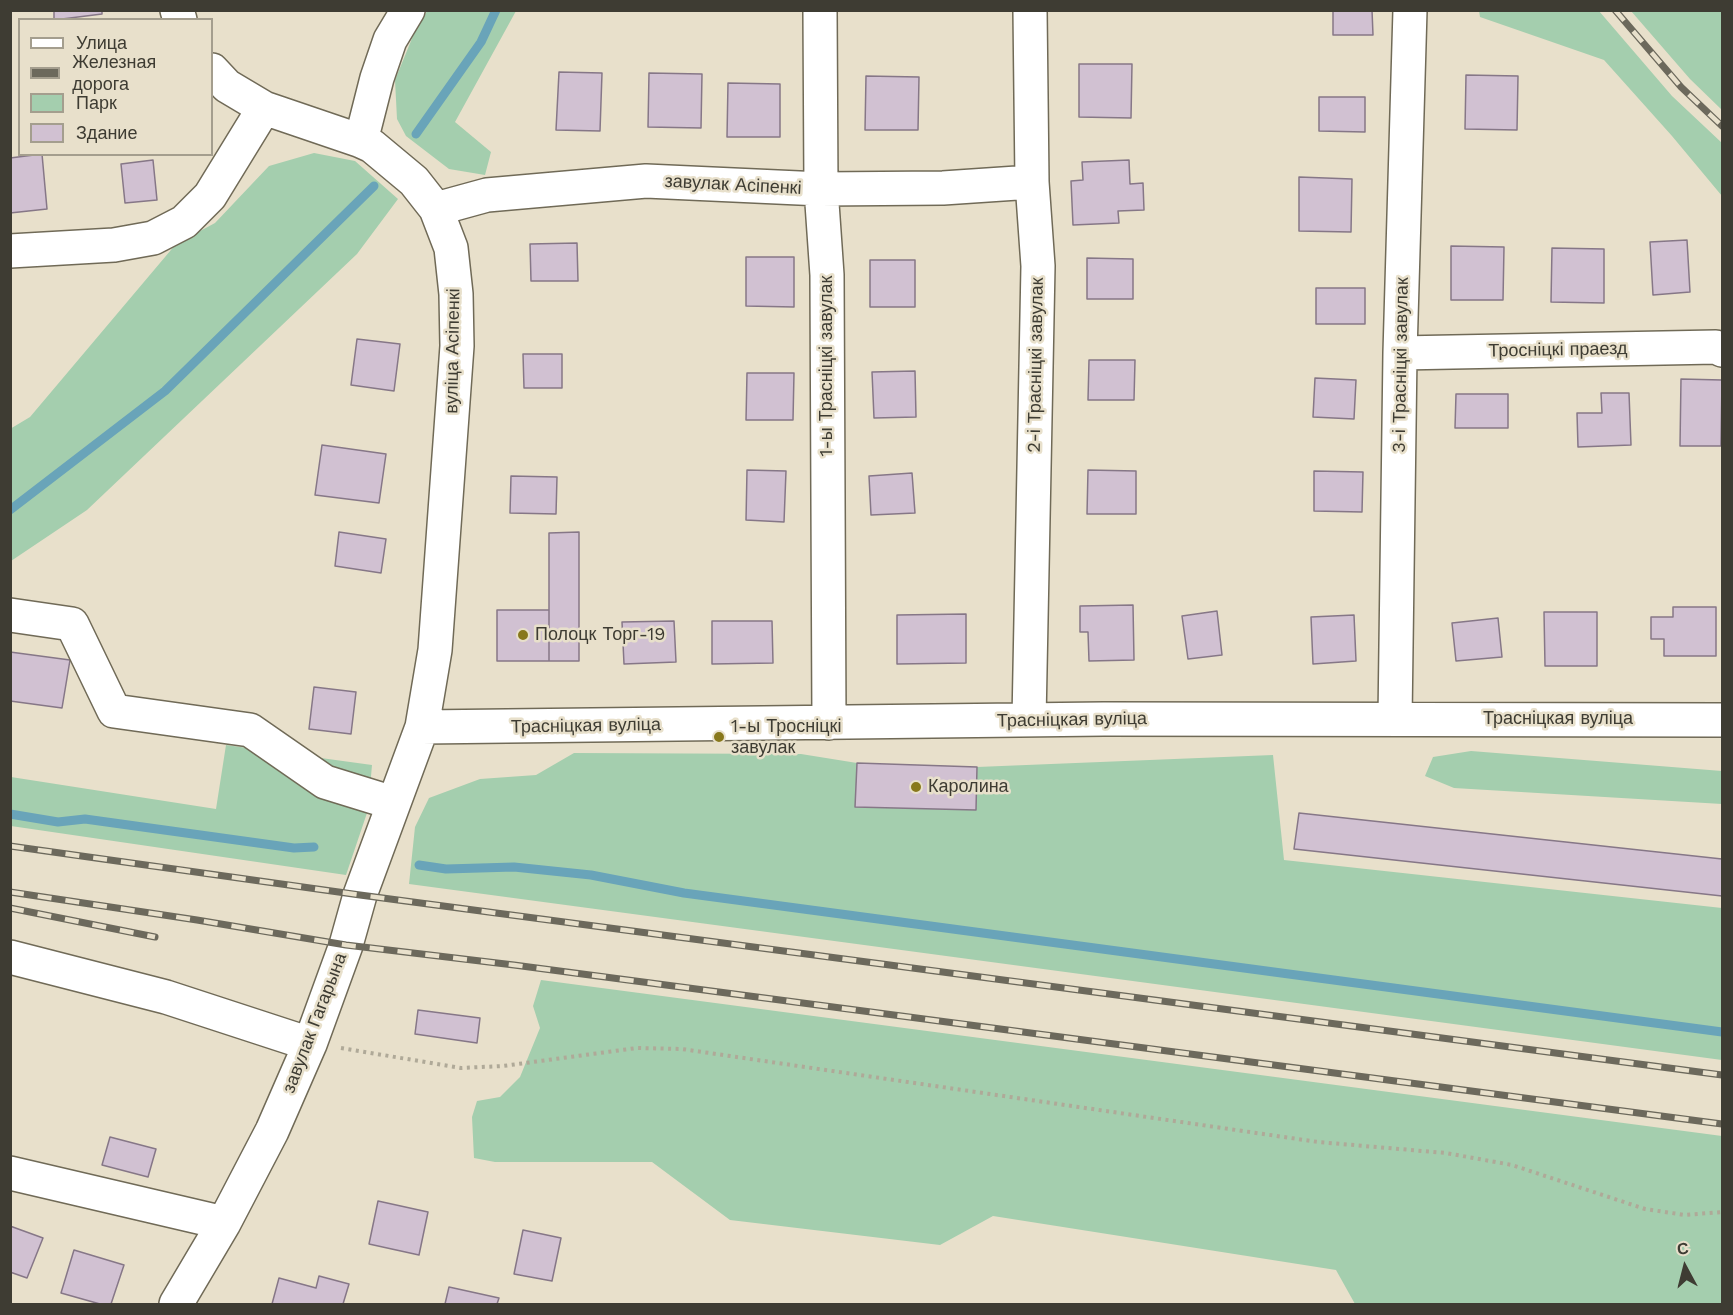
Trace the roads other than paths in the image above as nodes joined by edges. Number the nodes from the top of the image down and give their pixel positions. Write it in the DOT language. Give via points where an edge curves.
graph roads {
  1 [pos="408,10"];
  2 [pos="820,10"];
  3 [pos="1030,10"];
  4 [pos="1410,10"];
  5 [pos="213,71"];
  6 [pos="264,108"];
  7 [pos="361,141"];
  8 [pos="1032,182"];
  9 [pos="821,189"];
  10 [pos="436,209"];
  11 [pos="10,251"];
  12 [pos="1719,349"];
  13 [pos="1400,353"];
  14 [pos="10,615"];
  15 [pos="1395,719"];
  16 [pos="1029,720"];
  17 [pos="1722,720"];
  18 [pos="829,723"];
  19 [pos="422,727"];
  20 [pos="393,803"];
  21 [pos="17,966"];
  22 [pos="310,1044"];
  23 [pos="10,1173"];
  24 [pos="224,1223"];
  25 [pos="176,1305"];
  1 -- 7 [label="street" via="390,40 376,78"];
  2 -- 9 [label="street, 1-ы Трасніцкі завулак"];
  3 -- 8 [label="street, 2-і Трасніцкі завулак"];
  4 -- 13 [label="street, 3-і Трасніцкі завулак"];
  5 -- 6 [label="street, вуліца Асіпенкі" via="226,86"];
  6 -- 7 [label="street, вуліца Асіпенкі"];
  6 -- 11 [label="street" via="210,196 184,222 153,238 114,245"];
  7 -- 10 [label="street, вуліца Асіпенкі" via="414,181"];
  8 -- 9 [label="street, завулак Асіпенкі" via="943,188"];
  8 -- 16 [label="street, 2-і Трасніцкі завулак" via="1038,266"];
  9 -- 10 [label="street, завулак Асіпенкі" via="646,181 487,195"];
  9 -- 18 [label="street, 1-ы Трасніцкі завулак" via="827,275"];
  10 -- 19 [label="street, вуліца Асіпенкі" via="451,248 457,346 435,650"];
  12 -- 13 [label="street, Тросніцкі праезд"];
  13 -- 15 [label="street, 3-і Трасніцкі завулак"];
  14 -- 20 [label="street" via="72,624 114,711 250,730 325,782"];
  15 -- 16 [label="street, Трасніцкая вуліца"];
  15 -- 17 [label="street, Трасніцкая вуліца"];
  16 -- 18 [label="street, Трасніцкая вуліца"];
  18 -- 19 [label="street, Трасніцкая вуліца"];
  19 -- 20 [label="street, завулак Гагарына"];
  20 -- 22 [label="street, завулак Гагарына"];
  21 -- 22 [label="street" via="166,997"];
  22 -- 24 [label="street, завулак Гагарына" via="272,1131"];
  23 -- 24 [label="street"];
  24 -- 25 [label="street, завулак Гагарына"];
}
